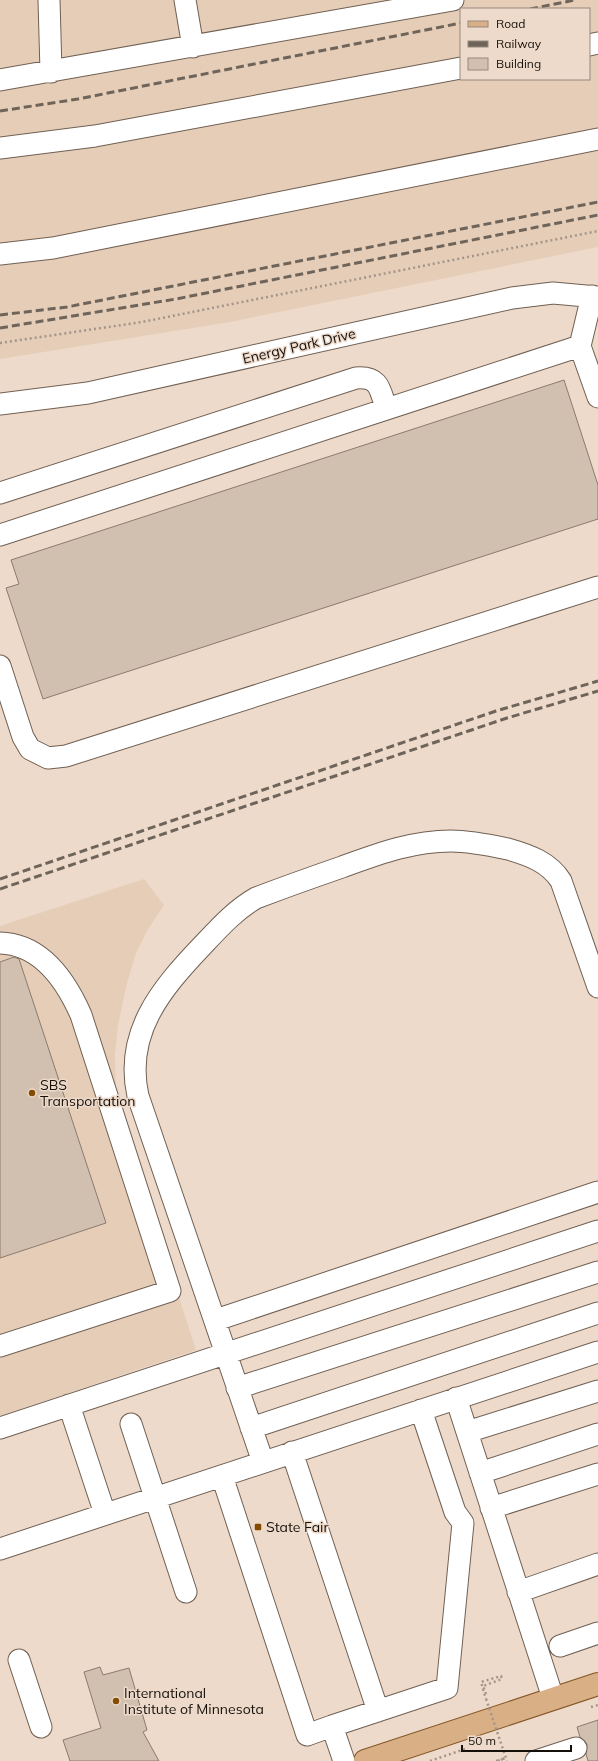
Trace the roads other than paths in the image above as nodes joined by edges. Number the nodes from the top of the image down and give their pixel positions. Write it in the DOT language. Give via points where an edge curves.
graph roads {
  1 [pos="49,0"];
  2 [pos="185,0"];
  3 [pos="452,0"];
  4 [pos="194,47"];
  5 [pos="460,68"];
  6 [pos="50,72"];
  7 [pos="0,80"];
  8 [pos="598,139"];
  9 [pos="0,148"];
  10 [pos="0,254"];
  11 [pos="595,297"];
  12 [pos="580,346"];
  13 [pos="598,397"];
  14 [pos="0,404"];
  15 [pos="386,408"];
  16 [pos="0,493"];
  17 [pos="0,535"];
  18 [pos="598,587"];
  19 [pos="0,666"];
  20 [pos="0,943"];
  21 [pos="598,987"];
  22 [pos="598,1192"];
  23 [pos="598,1231"];
  24 [pos="598,1272"];
  25 [pos="598,1313"];
  26 [pos="216,1320"];
  27 [pos="0,1346"];
  28 [pos="598,1352"];
  29 [pos="226,1353"];
  30 [pos="238,1388"];
  31 [pos="598,1391"];
  32 [pos="456,1398"];
  33 [pos="69,1405"];
  34 [pos="421,1410"];
  35 [pos="131,1424"];
  36 [pos="0,1428"];
  37 [pos="251,1428"];
  38 [pos="467,1432"];
  39 [pos="598,1434"];
  40 [pos="292,1452"];
  41 [pos="262,1462"];
  42 [pos="480,1473"];
  43 [pos="598,1474"];
  44 [pos="222,1476"];
  45 [pos="156,1498"];
  46 [pos="491,1508"];
  47 [pos="105,1514"];
  48 [pos="0,1549"];
  49 [pos="598,1564"];
  50 [pos="186,1592"];
  51 [pos="518,1592"];
  52 [pos="598,1633"];
  53 [pos="560,1646"];
  54 [pos="19,1660"];
  55 [pos="598,1684"];
  56 [pos="553,1698"];
  57 [pos="378,1711"];
  58 [pos="332,1726"];
  59 [pos="41,1727"];
  60 [pos="576,1748"];
  61 [pos="344,1761"];
  62 [pos="366,1761"];
  63 [pos="536,1761"];
  1 -- 6 [label="street"];
  2 -- 4 [label="street"];
  3 -- 4 [label="street"];
  4 -- 6 [label="street"];
  5 -- 9 [label="street" via="95,136"];
  6 -- 7 [label="street"];
  8 -- 10 [label="street" via="53,248"];
  11 -- 12 [label="street"];
  11 -- 14 [label="street, Energy Park Drive" via="553,294 512,298 88,393"];
  12 -- 13 [label="street"];
  12 -- 15 [label="street"];
  15 -- 16 [label="street" via="375,381 366,377 356,378"];
  15 -- 17 [label="street"];
  18 -- 19 [label="street" via="66,756 48,758 30,749"];
  20 -- 27 [label="street" via="40,956 60,976 72,994 170,1291"];
  21 -- 26 [label="street" via="561,881 538,859 500,847 451,841 404,846 256,898 242,906 190,958 152,1007 143,1026 135,1064 138,1096"];
  22 -- 26 [label="street"];
  23 -- 29 [label="street"];
  24 -- 30 [label="street"];
  25 -- 37 [label="street"];
  26 -- 29 [label="street"];
  28 -- 32 [label="street"];
  29 -- 30 [label="street"];
  29 -- 33 [label="street"];
  30 -- 37 [label="street"];
  31 -- 38 [label="street"];
  32 -- 34 [label="street"];
  32 -- 38 [label="street"];
  33 -- 36 [label="street"];
  33 -- 47 [label="street"];
  34 -- 40 [label="street"];
  34 -- 57 [label="street" via="455,1512 463,1523 447,1688"];
  35 -- 45 [label="street"];
  37 -- 41 [label="street"];
  38 -- 42 [label="street"];
  39 -- 42 [label="street"];
  40 -- 41 [label="street"];
  40 -- 57 [label="street"];
  41 -- 44 [label="street"];
  42 -- 46 [label="street"];
  43 -- 46 [label="street"];
  44 -- 45 [label="street"];
  44 -- 58 [label="street" via="307,1735"];
  45 -- 47 [label="street"];
  45 -- 50 [label="street"];
  46 -- 51 [label="street"];
  47 -- 48 [label="street"];
  49 -- 51 [label="street"];
  51 -- 56 [label="street"];
  52 -- 53 [label="street"];
  54 -- 59 [label="street"];
  55 -- 56 [label="main road"];
  56 -- 62 [label="main road"];
  57 -- 58 [label="street"];
  58 -- 61 [label="street"];
  60 -- 63 [label="street"];
}
